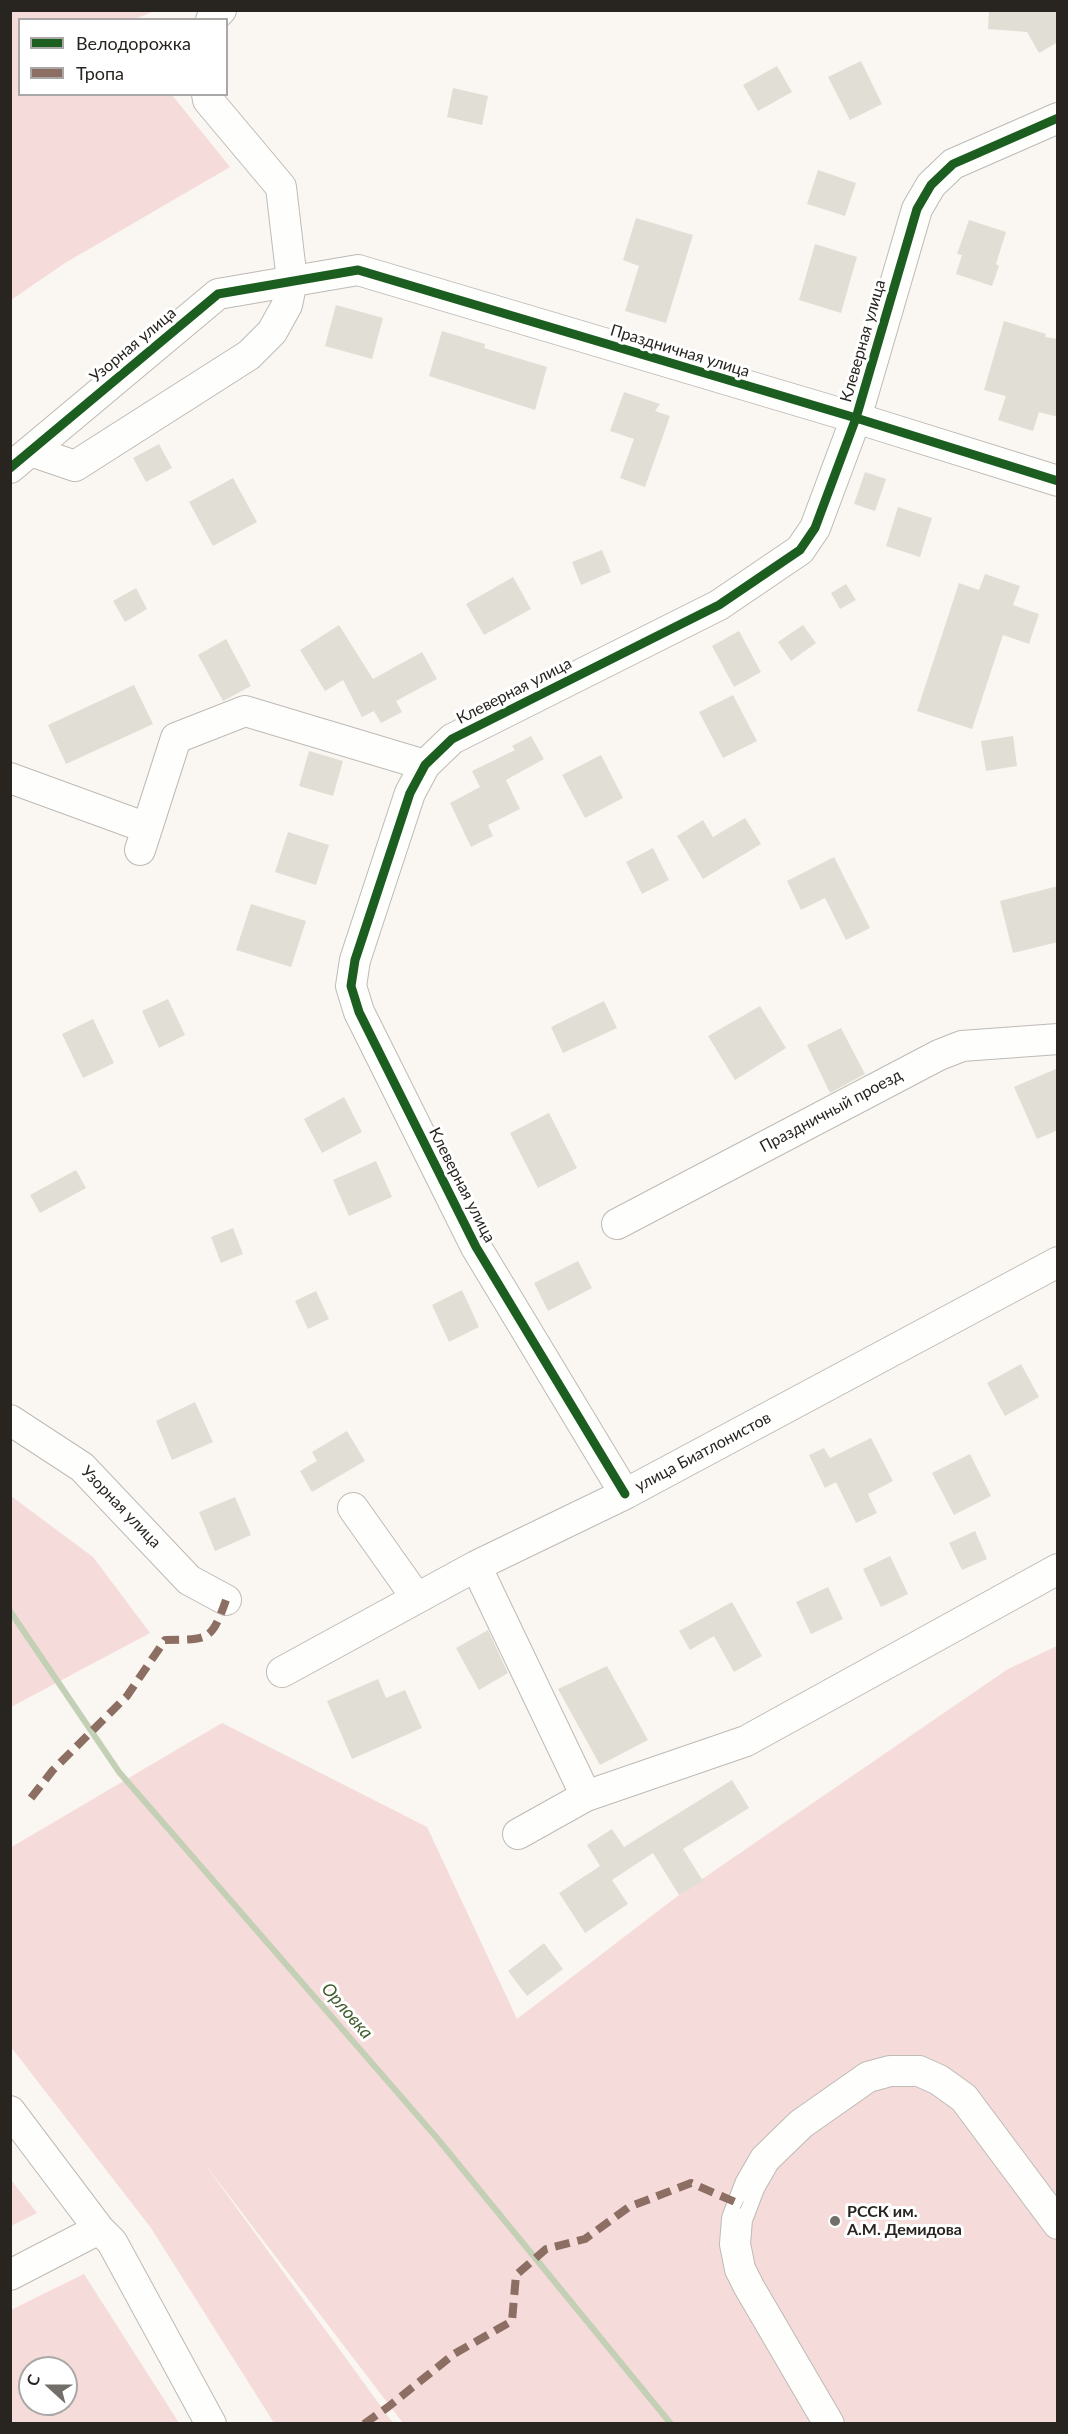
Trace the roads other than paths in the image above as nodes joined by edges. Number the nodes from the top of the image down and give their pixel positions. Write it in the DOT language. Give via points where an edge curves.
graph roads {
  1 [pos="207,96"];
  2 [pos="1058,118"];
  3 [pos="292,281"];
  4 [pos="856,418"];
  5 [pos="21,459"];
  6 [pos="1058,481"];
  7 [pos="425,765"];
  8 [pos="10,778"];
  9 [pos="1058,1039"];
  10 [pos="617,1224"];
  11 [pos="1058,1262"];
  12 [pos="10,1420"];
  13 [pos="625,1494"];
  14 [pos="353,1508"];
  15 [pos="476,1566"];
  16 [pos="1058,1569"];
  17 [pos="416,1598"];
  18 [pos="226,1600"];
  19 [pos="282,1672"];
  20 [pos="586,1796"];
  21 [pos="518,1834"];
  22 [pos="10,2111"];
  23 [pos="1058,2224"];
  24 [pos="99,2229"];
  25 [pos="10,2275"];
  26 [pos="211,2424"];
  27 [pos="829,2424"];
  1 -- 3 [label="street" via="281,188"];
  2 -- 4 [label="street, Клеверная улица" via="953,164 931,185 917,209"];
  3 -- 4 [label="street, Праздничная улица" via="358,270"];
  3 -- 5 [label="street, Узорная улица" via="218,294"];
  3 -- 5 [label="street" via="273,332 249,355 75,466"];
  4 -- 6 [label="street, Праздничная улица"];
  4 -- 7 [label="street, Клеверная улица" via="814,528 800,550 719,605 452,739"];
  7 -- 8 [label="street" via="245,711 176,738 144,839"];
  7 -- 13 [label="street, Клеверная улица" via="410,793 355,960 351,986 359,1012 476,1247"];
  9 -- 10 [label="street, Праздничный проезд" via="962,1046 939,1055"];
  11 -- 13 [label="street, улица Биатлонистов"];
  12 -- 18 [label="street, Узорная улица" via="82,1467 189,1580"];
  13 -- 15 [label="street, улица Биатлонистов"];
  14 -- 17 [label="street"];
  15 -- 17 [label="street, улица Биатлонистов"];
  15 -- 20 [label="street"];
  16 -- 20 [label="street" via="746,1741"];
  17 -- 19 [label="street, улица Биатлонистов"];
  20 -- 21 [label="street"];
  22 -- 24 [label="street"];
  23 -- 27 [label="street" via="964,2097 920,2071 890,2070 868,2078 801,2124 765,2159 750,2185 737,2219 735,2244 748,2287"];
  24 -- 25 [label="street"];
  24 -- 26 [label="street" via="112,2242"];
}
